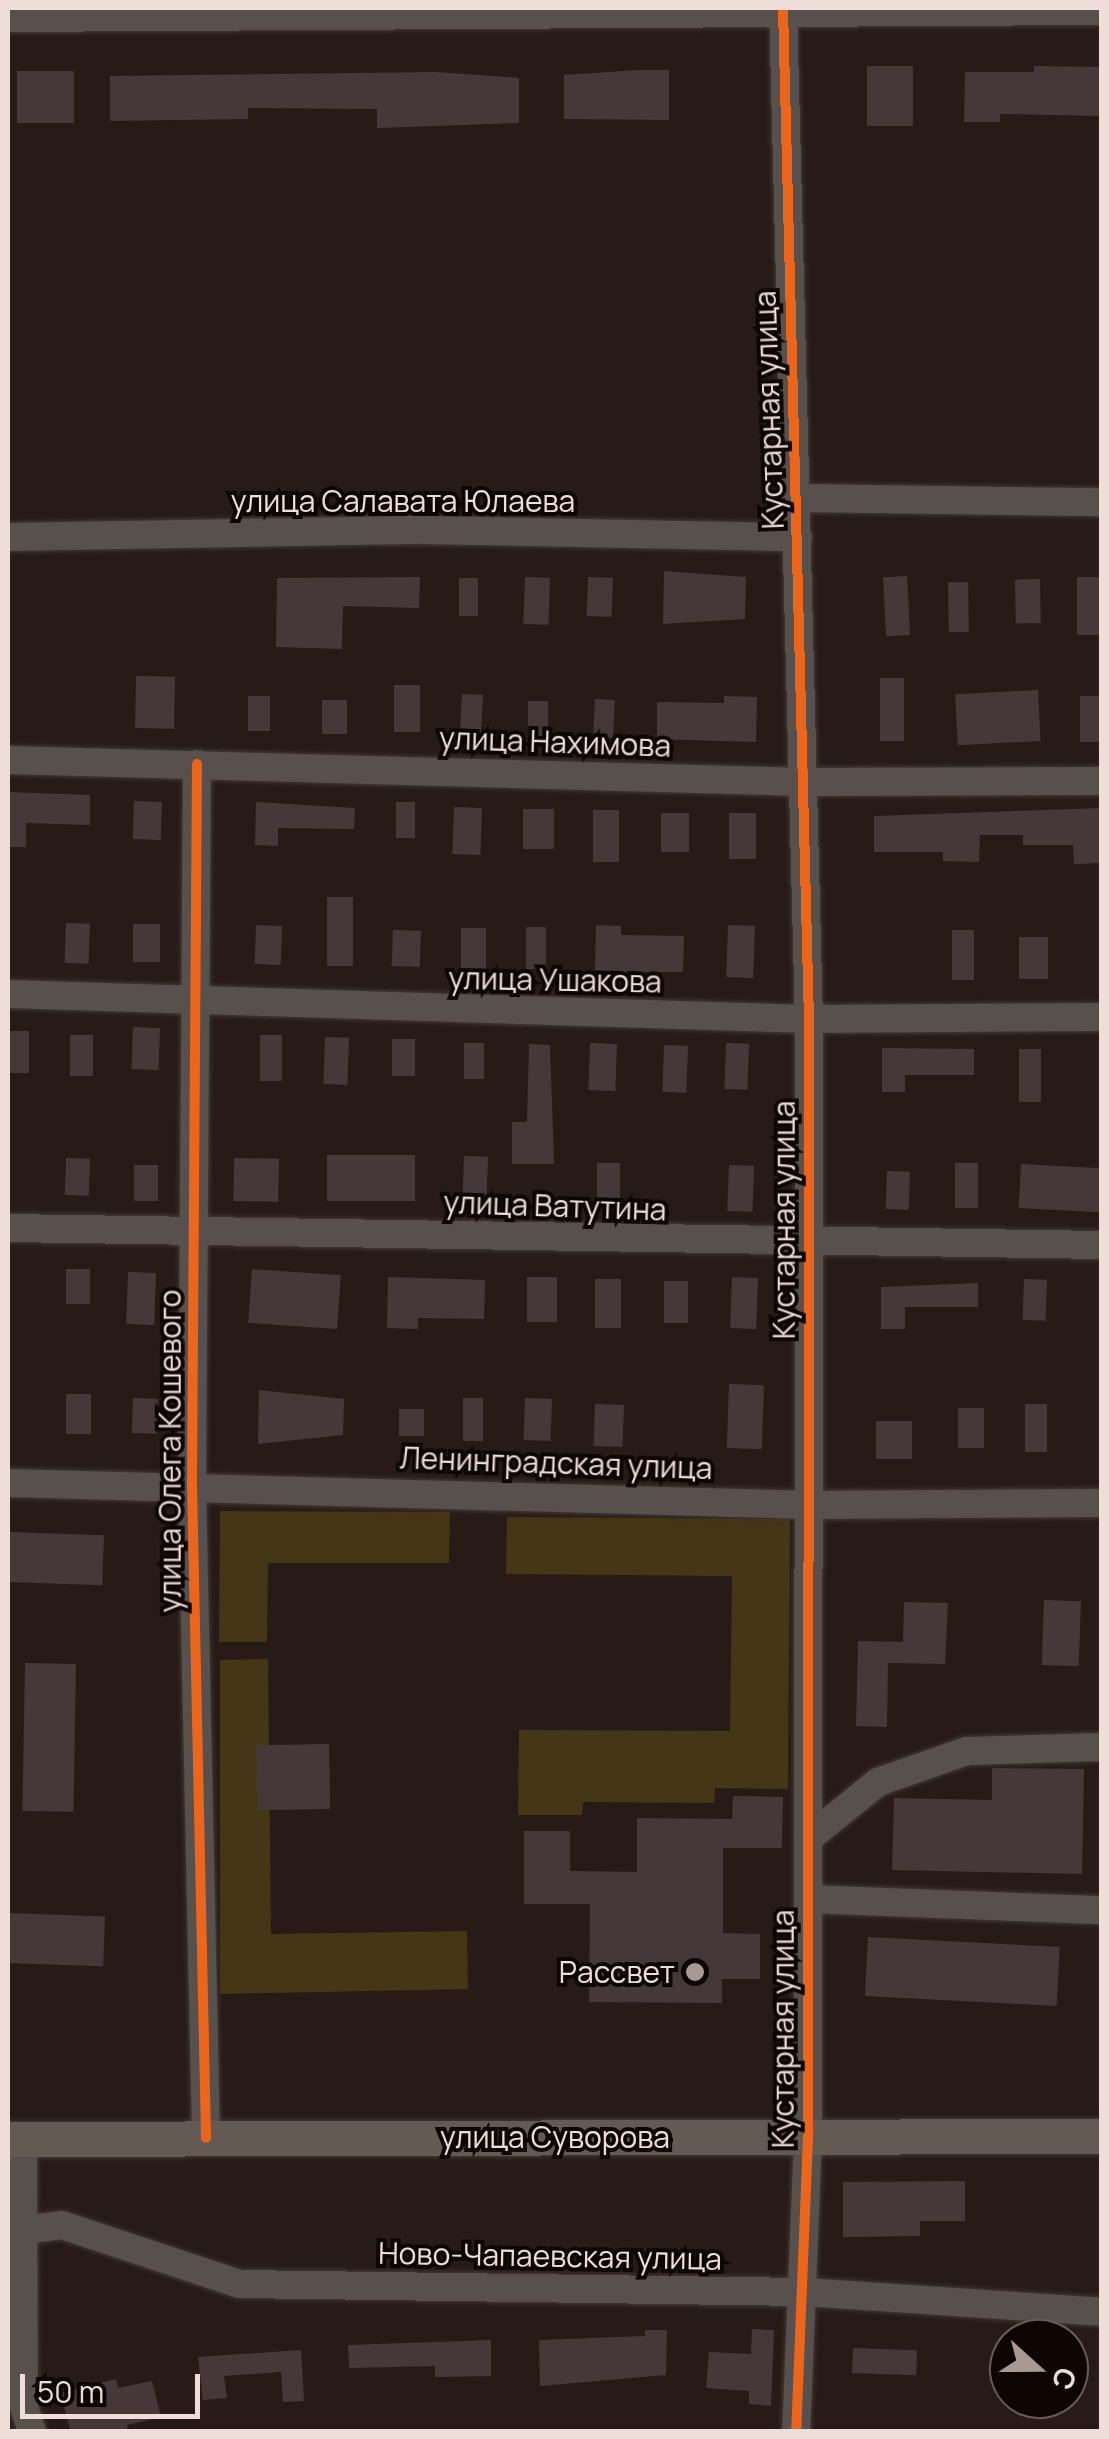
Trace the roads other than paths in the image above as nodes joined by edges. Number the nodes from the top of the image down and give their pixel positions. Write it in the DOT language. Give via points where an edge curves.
graph roads {
  1 [pos="783,9"];
  2 [pos="1102,11"];
  3 [pos="8,18"];
  4 [pos="797,498"];
  5 [pos="1102,502"];
  6 [pos="8,536"];
  7 [pos="798,537"];
  8 [pos="8,760"];
  9 [pos="197,764"];
  10 [pos="1102,781"];
  11 [pos="806,782"];
  12 [pos="8,994"];
  13 [pos="196,998"];
  14 [pos="1102,1017"];
  15 [pos="809,1019"];
  16 [pos="8,1228"];
  17 [pos="196,1229"];
  18 [pos="1102,1245"];
  19 [pos="808,1246"];
  20 [pos="8,1483"];
  21 [pos="192,1485"];
  22 [pos="1102,1504"];
  23 [pos="811,1505"];
  24 [pos="1102,1747"];
  25 [pos="809,1838"];
  26 [pos="809,1898"];
  27 [pos="1102,1910"];
  28 [pos="808,2136"];
  29 [pos="1102,2136"];
  30 [pos="15,2138"];
  31 [pos="206,2138"];
  32 [pos="15,2229"];
  33 [pos="804,2292"];
  34 [pos="1102,2312"];
  35 [pos="32,2432"];
  36 [pos="796,2432"];
  1 -- 2 [label="street"];
  1 -- 3 [label="street"];
  1 -- 4 [label="street, Кустарная улица"];
  4 -- 5 [label="street"];
  4 -- 7 [label="street, Кустарная улица"];
  6 -- 7 [label="street, улица Салавата Юлаева" via="423,530"];
  7 -- 11 [label="street, Кустарная улица"];
  8 -- 9 [label="street, улица Нахимова"];
  9 -- 11 [label="street, улица Нахимова"];
  9 -- 13 [label="street, улица Олега Кошевого"];
  10 -- 11 [label="street, улица Нахимова"];
  11 -- 15 [label="street, Кустарная улица"];
  12 -- 13 [label="street, улица Ушакова"];
  13 -- 15 [label="street, улица Ушакова"];
  13 -- 17 [label="street, улица Олега Кошевого"];
  14 -- 15 [label="street, улица Ушакова"];
  15 -- 19 [label="street, Кустарная улица"];
  16 -- 17 [label="street, улица Ватутина"];
  17 -- 19 [label="street, улица Ватутина"];
  17 -- 21 [label="street, улица Олега Кошевого"];
  18 -- 19 [label="street, улица Ватутина"];
  19 -- 23 [label="street, Кустарная улица"];
  20 -- 21 [label="street, Ленинградская улица"];
  21 -- 23 [label="street, Ленинградская улица"];
  21 -- 31 [label="street, улица Олега Кошевого"];
  22 -- 23 [label="street, Ленинградская улица"];
  23 -- 25 [label="street, Кустарная улица"];
  24 -- 25 [label="street" via="967,1751 878,1782"];
  25 -- 26 [label="street, Кустарная улица"];
  26 -- 27 [label="street"];
  26 -- 28 [label="street, Кустарная улица"];
  28 -- 29 [label="main road, улица Суворова"];
  28 -- 31 [label="main road, улица Суворова"];
  28 -- 33 [label="street, Кустарная улица"];
  30 -- 31 [label="main road, улица Суворова"];
  30 -- 32 [label="street"];
  32 -- 33 [label="street, Ново-Чапаевская улица" via="62,2225 239,2284"];
  32 -- 35 [label="street" via="24,2407"];
  33 -- 34 [label="street, Ново-Чапаевская улица"];
  33 -- 36 [label="street, Кустарная улица"];
}
